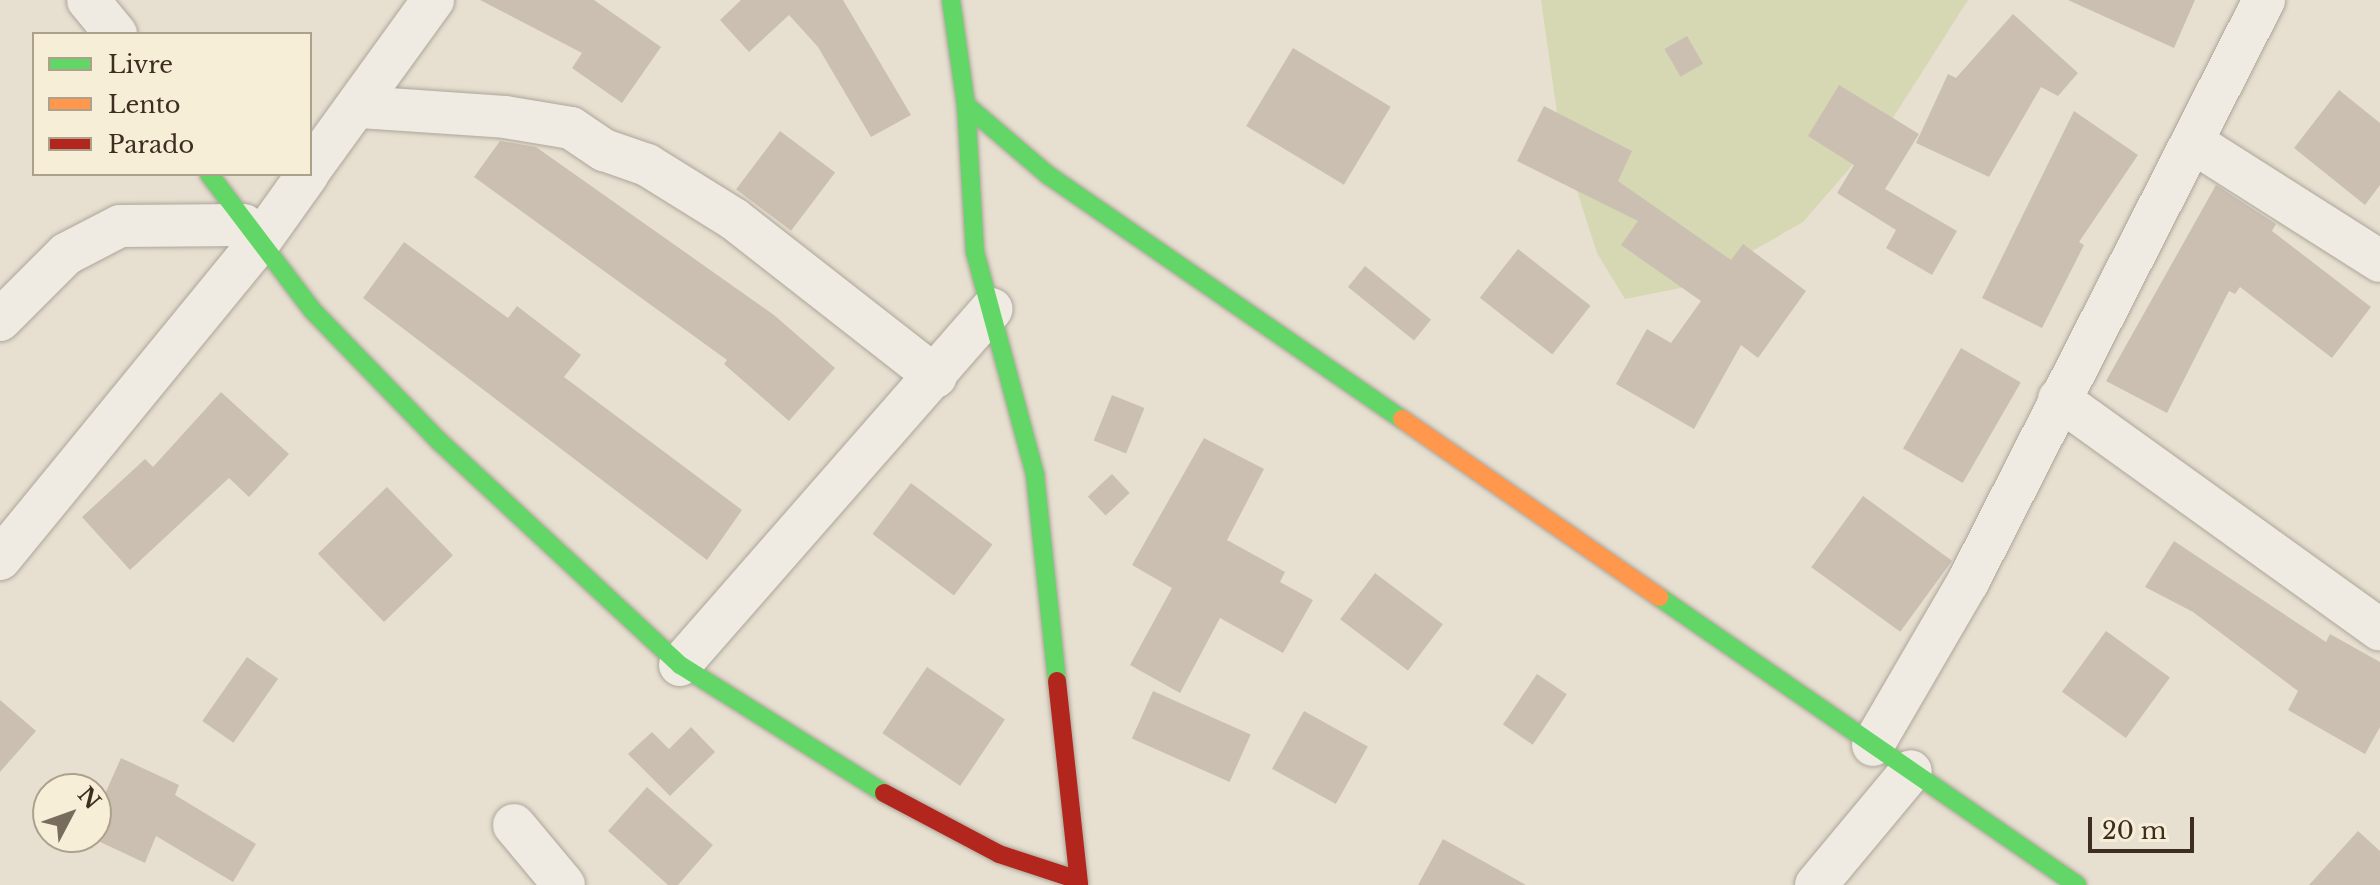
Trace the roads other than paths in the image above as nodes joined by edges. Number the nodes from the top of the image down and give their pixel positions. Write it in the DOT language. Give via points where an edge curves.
graph roads {
  1 [pos="88,0"];
  2 [pos="433,0"];
  3 [pos="951,0"];
  4 [pos="2264,0"];
  5 [pos="114,32"];
  6 [pos="966,105"];
  7 [pos="360,107"];
  8 [pos="2194,143"];
  9 [pos="312,168"];
  10 [pos="210,176"];
  11 [pos="305,176"];
  12 [pos="251,234"];
  13 [pos="2380,261"];
  14 [pos="992,309"];
  15 [pos="0,320"];
  16 [pos="936,377"];
  17 [pos="2059,399"];
  18 [pos="0,559"];
  19 [pos="2380,630"];
  20 [pos="680,665"];
  21 [pos="1873,745"];
  22 [pos="1911,771"];
  23 [pos="514,825"];
  24 [pos="1078,882"];
  25 [pos="564,885"];
  26 [pos="1816,885"];
  27 [pos="2077,885"];
  1 -- 5 [label="street"];
  2 -- 7 [label="street"];
  3 -- 6 [label="street"];
  4 -- 8 [label="street"];
  6 -- 14 [label="street" via="975,252"];
  6 -- 21 [label="street" via="1048,175"];
  7 -- 9 [label="street"];
  7 -- 16 [label="street" via="505,117 571,128 604,150 647,165 734,219"];
  8 -- 13 [label="street"];
  8 -- 17 [label="street"];
  10 -- 12 [label="street"];
  11 -- 12 [label="street"];
  12 -- 15 [label="street" via="120,226 66,254"];
  12 -- 18 [label="street"];
  12 -- 20 [label="street" via="313,311 440,442"];
  14 -- 16 [label="street"];
  14 -- 24 [label="street" via="1035,475"];
  16 -- 20 [label="street"];
  17 -- 19 [label="street"];
  17 -- 21 [label="street" via="1968,582"];
  20 -- 24 [label="street" via="877,789 999,854"];
  21 -- 22 [label="street"];
  22 -- 26 [label="street"];
  22 -- 27 [label="street"];
  23 -- 25 [label="street"];
}
